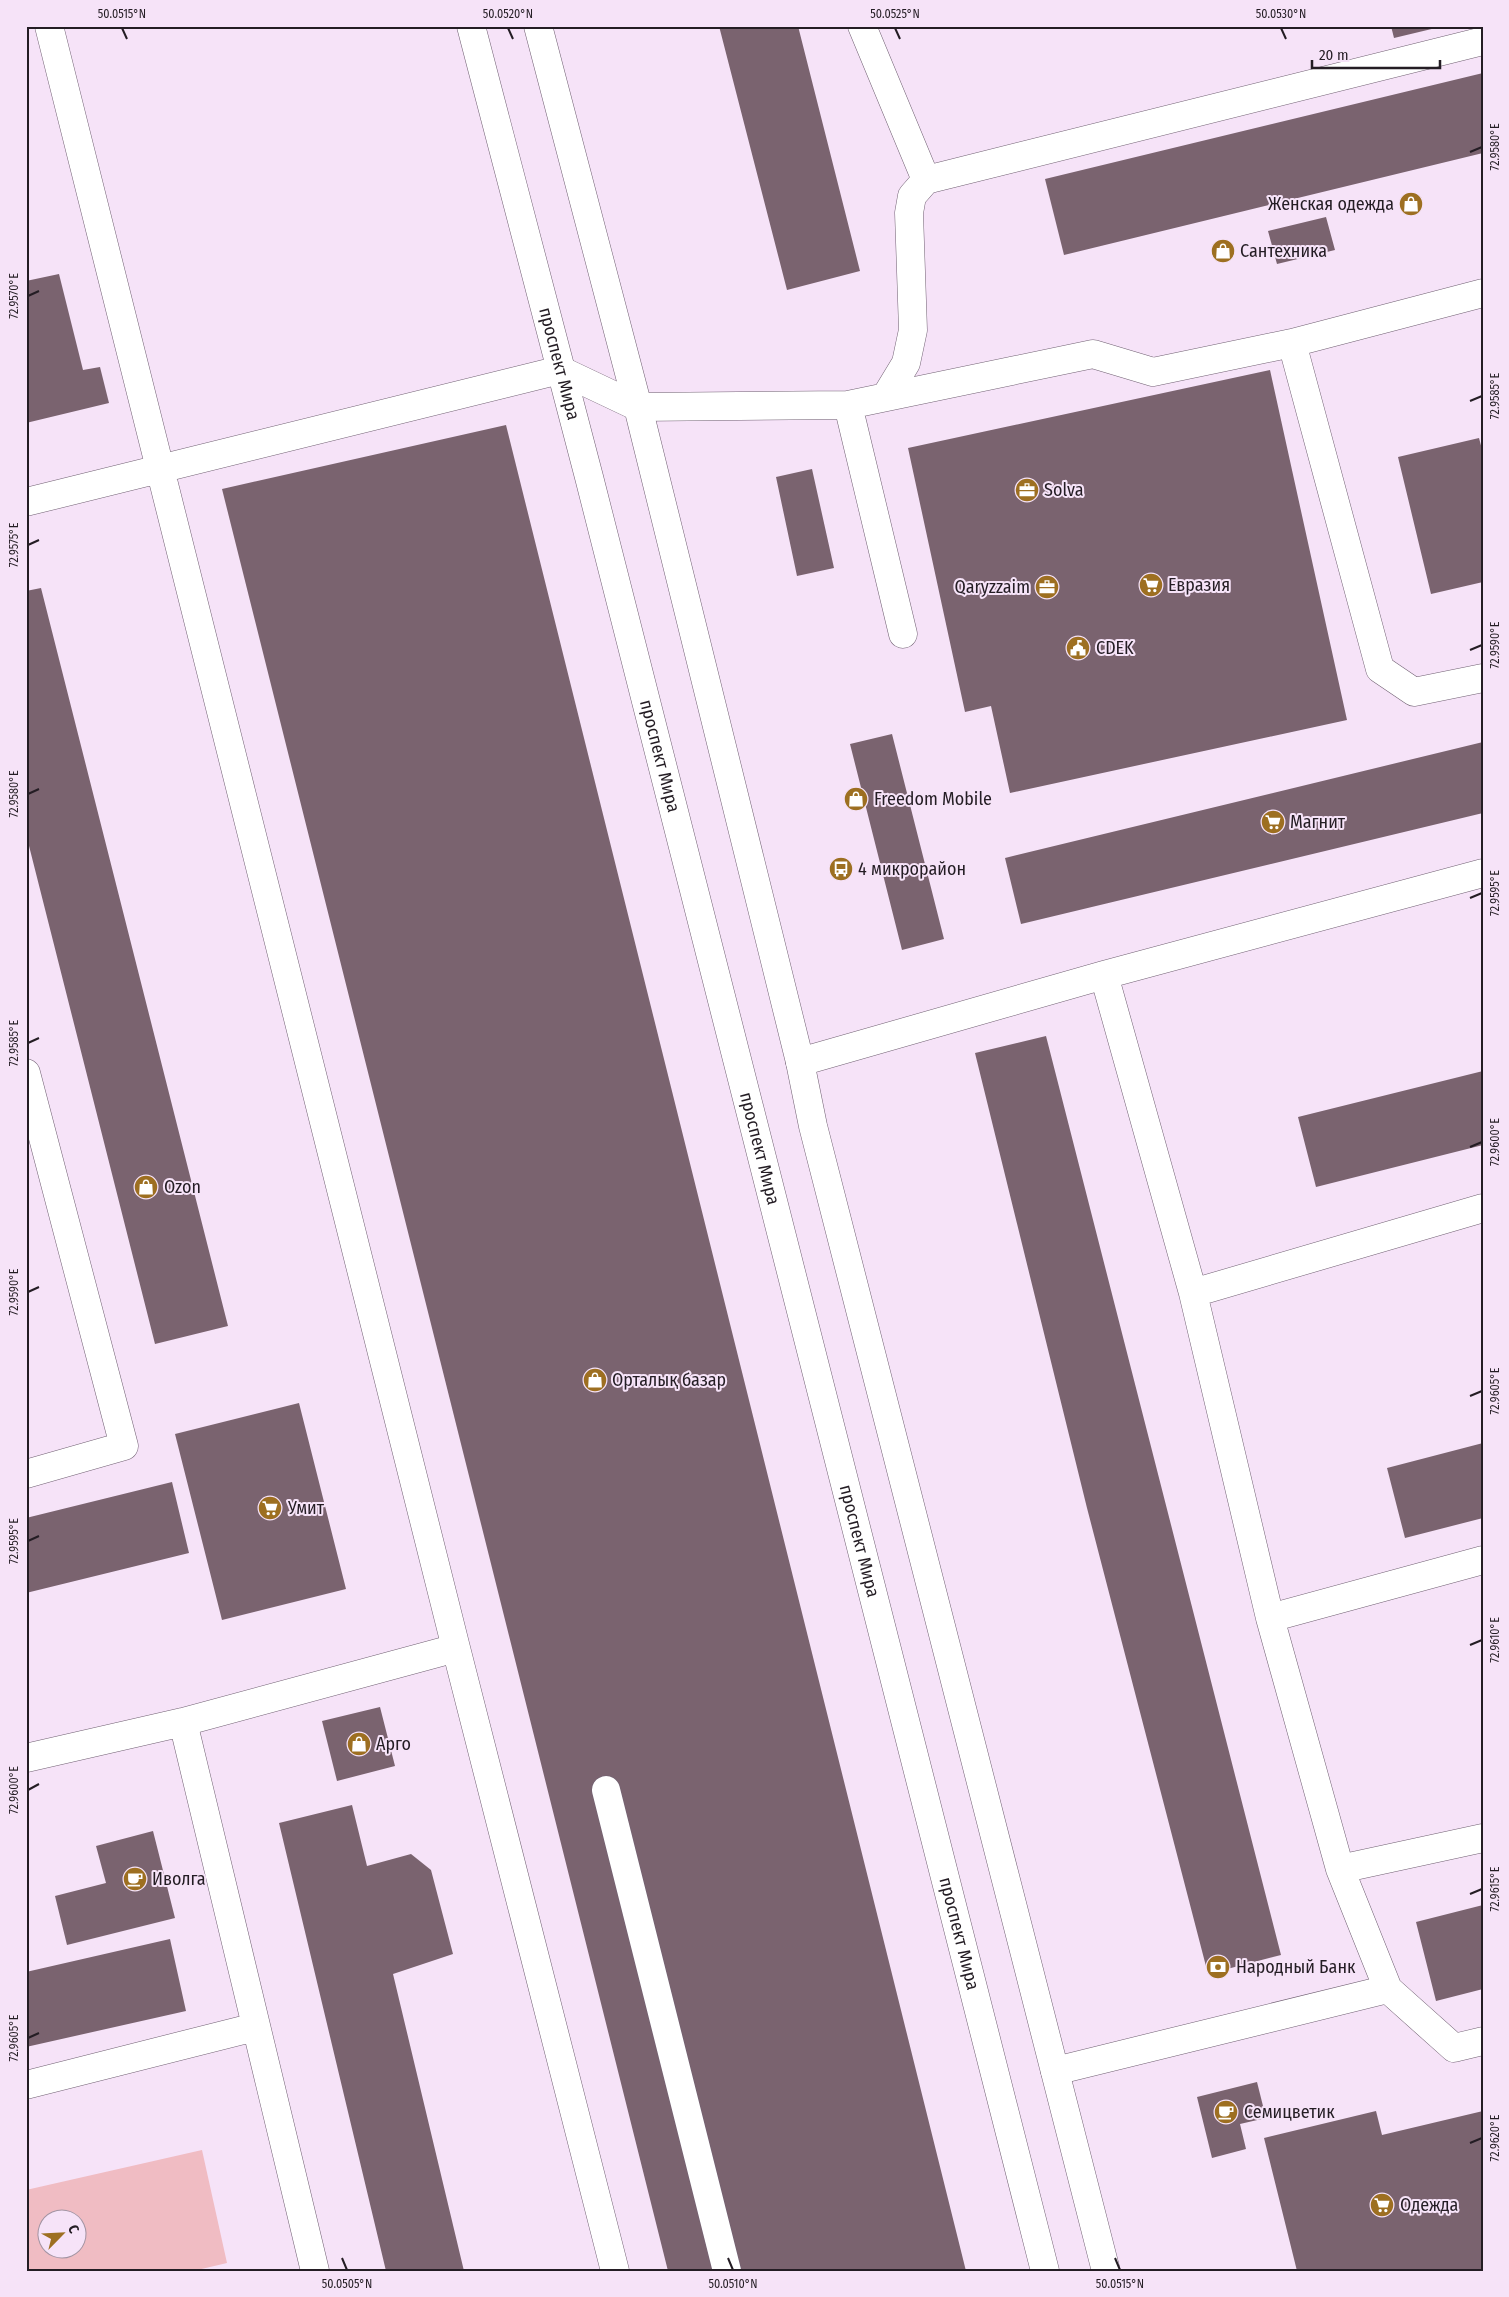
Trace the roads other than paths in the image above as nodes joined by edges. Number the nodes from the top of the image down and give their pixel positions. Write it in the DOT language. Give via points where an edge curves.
graph roads {
  1 [pos="49,26"];
  2 [pos="471,26"];
  3 [pos="538,26"];
  4 [pos="862,26"];
  5 [pos="1483,41"];
  6 [pos="926,180"];
  7 [pos="1483,293"];
  8 [pos="1292,342"];
  9 [pos="560,370"];
  10 [pos="886,396"];
  11 [pos="848,405"];
  12 [pos="638,407"];
  13 [pos="159,468"];
  14 [pos="26,502"];
  15 [pos="903,634"];
  16 [pos="1483,678"];
  17 [pos="1483,873"];
  18 [pos="1104,975"];
  19 [pos="800,1062"];
  20 [pos="26,1073"];
  21 [pos="1483,1208"];
  22 [pos="1193,1293"];
  23 [pos="26,1474"];
  24 [pos="1483,1560"];
  25 [pos="1270,1618"];
  26 [pos="456,1648"];
  27 [pos="183,1722"];
  28 [pos="26,1758"];
  29 [pos="606,1790"];
  30 [pos="1483,1838"];
  31 [pos="1340,1869"];
  32 [pos="1388,1989"];
  33 [pos="255,2027"];
  34 [pos="1483,2041"];
  35 [pos="1055,2071"];
  36 [pos="26,2085"];
  37 [pos="315,2271"];
  38 [pos="615,2271"];
  39 [pos="727,2271"];
  40 [pos="1045,2271"];
  41 [pos="1106,2271"];
  1 -- 13 [label="street"];
  2 -- 9 [label="street, проспект Мира"];
  3 -- 12 [label="street"];
  4 -- 6 [label="street"];
  5 -- 6 [label="street"];
  6 -- 10 [label="street" via="912,196 909,213 913,330 906,363"];
  7 -- 8 [label="street"];
  8 -- 10 [label="street" via="1152,372 1092,354"];
  8 -- 16 [label="street" via="1380,669 1414,692"];
  9 -- 12 [label="street"];
  9 -- 13 [label="street"];
  9 -- 40 [label="street, проспект Мира"];
  10 -- 11 [label="street"];
  11 -- 12 [label="street"];
  11 -- 15 [label="street"];
  12 -- 19 [label="street"];
  13 -- 14 [label="street"];
  13 -- 26 [label="street"];
  17 -- 18 [label="street"];
  18 -- 19 [label="street"];
  18 -- 22 [label="street"];
  19 -- 35 [label="street" via="813,1126"];
  20 -- 23 [label="street" via="124,1446"];
  21 -- 22 [label="street"];
  22 -- 25 [label="street"];
  24 -- 25 [label="street"];
  25 -- 31 [label="street"];
  26 -- 27 [label="street"];
  26 -- 38 [label="street"];
  27 -- 28 [label="street"];
  27 -- 33 [label="street"];
  29 -- 39 [label="street"];
  30 -- 31 [label="street"];
  31 -- 32 [label="street"];
  32 -- 34 [label="street" via="1454,2048"];
  32 -- 35 [label="street"];
  33 -- 36 [label="street"];
  33 -- 37 [label="street"];
  35 -- 41 [label="street"];
}
